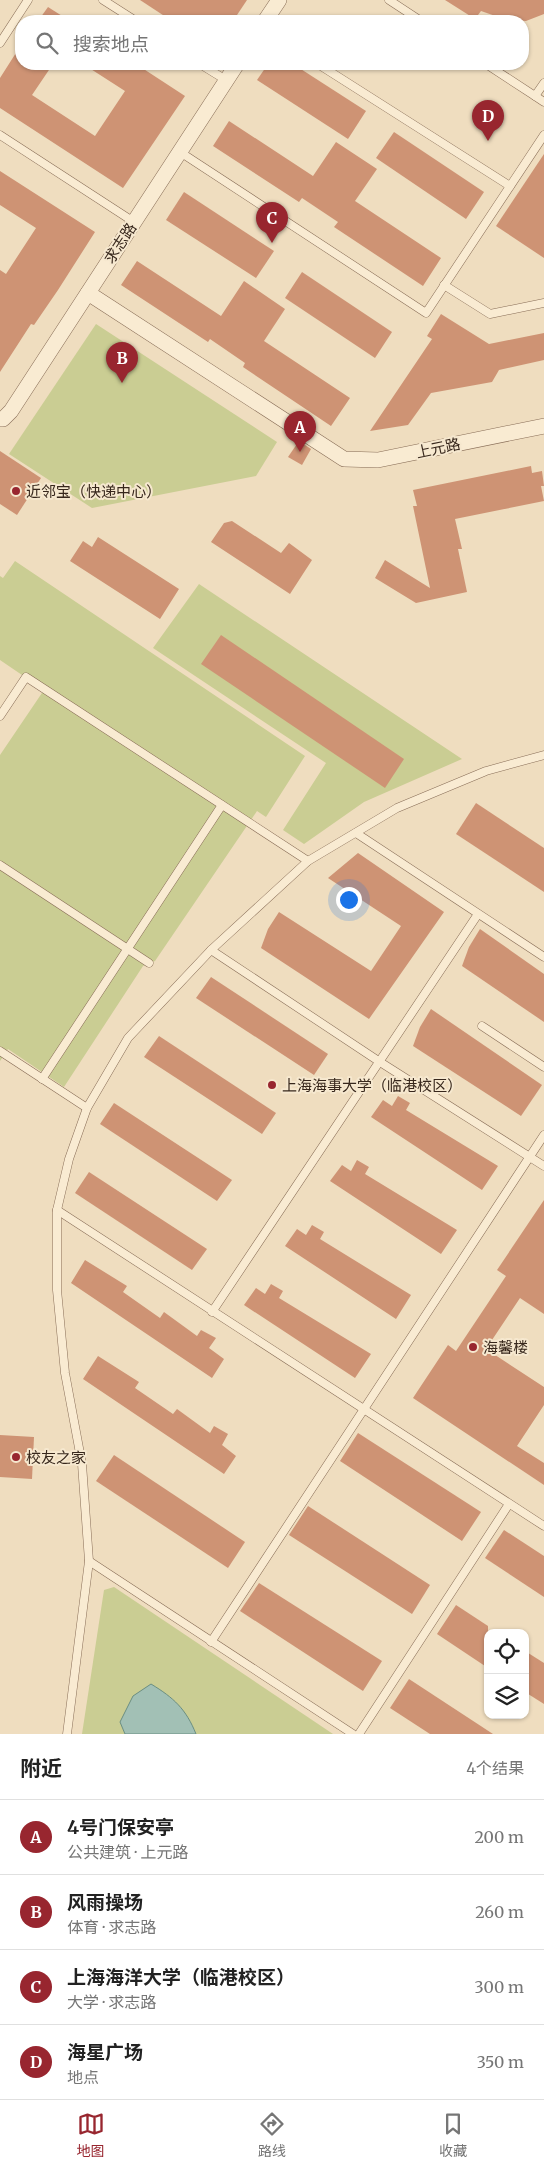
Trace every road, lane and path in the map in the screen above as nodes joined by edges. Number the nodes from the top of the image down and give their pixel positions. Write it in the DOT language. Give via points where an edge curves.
graph roads {
  1 [pos="28,0"];
  2 [pos="103,0"];
  3 [pos="279,0"];
  4 [pos="388,0"];
  5 [pos="18,15"];
  6 [pos="127,15"];
  7 [pos="269,15"];
  8 [pos="412,15"];
  9 [pos="15,20"];
  10 [pos="0,42"];
  11 [pos="210,70"];
  12 [pos="233,70"];
  13 [pos="327,70"];
  14 [pos="495,70"];
  15 [pos="226,80"];
  16 [pos="544,83"];
  17 [pos="535,96"];
  18 [pos="544,102"];
  19 [pos="544,134"];
  20 [pos="0,135"];
  21 [pos="180,152"];
  22 [pos="510,186"];
  23 [pos="134,222"];
  24 [pos="444,285"];
  25 [pos="88,293"];
  26 [pos="544,302"];
  27 [pos="0,419"];
  28 [pos="544,426"];
  29 [pos="0,716"];
  30 [pos="544,755"];
  31 [pos="222,805"];
  32 [pos="356,833"];
  33 [pos="308,861"];
  34 [pos="0,865"];
  35 [pos="478,914"];
  36 [pos="127,949"];
  37 [pos="211,950"];
  38 [pos="544,957"];
  39 [pos="149,963"];
  40 [pos="482,1026"];
  41 [pos="0,1052"];
  42 [pos="380,1062"];
  43 [pos="544,1067"];
  44 [pos="42,1079"];
  45 [pos="87,1108"];
  46 [pos="544,1135"];
  47 [pos="530,1157"];
  48 [pos="544,1166"];
  49 [pos="57,1210"];
  50 [pos="212,1312"];
  51 [pos="364,1411"];
  52 [pos="509,1504"];
  53 [pos="544,1526"];
  54 [pos="89,1561"];
  55 [pos="212,1642"];
  56 [pos="67,1734"];
  57 [pos="353,1734"];
  58 [pos="360,1734"];
  1 -- 5 [label="lane"];
  2 -- 6 [label="lane"];
  3 -- 7 [label="street"];
  4 -- 8 [label="lane"];
  9 -- 10 [label="lane"];
  11 -- 15 [label="lane"];
  12 -- 15 [label="street, 求志路"];
  13 -- 22 [label="lane"];
  14 -- 17 [label="lane"];
  15 -- 21 [label="street, 求志路"];
  16 -- 17 [label="lane"];
  17 -- 18 [label="lane"];
  19 -- 22 [label="lane"];
  20 -- 23 [label="lane"];
  21 -- 23 [label="street, 求志路"];
  21 -- 24 [label="lane" via="426,313"];
  22 -- 24 [label="lane"];
  23 -- 25 [label="street, 求志路"];
  24 -- 26 [label="lane" via="490,314"];
  25 -- 27 [label="street, 求志路" via="11,411"];
  25 -- 28 [label="street, 上元路" via="344,459 378,460"];
  29 -- 31 [label="lane" via="26,677"];
  30 -- 32 [label="lane" via="477,775 397,808"];
  31 -- 33 [label="lane"];
  31 -- 36 [label="lane"];
  32 -- 33 [label="lane"];
  32 -- 35 [label="lane"];
  33 -- 37 [label="lane"];
  34 -- 36 [label="lane"];
  35 -- 38 [label="lane"];
  35 -- 42 [label="lane"];
  36 -- 39 [label="lane"];
  36 -- 44 [label="lane"];
  37 -- 42 [label="lane"];
  37 -- 45 [label="lane" via="128,1038"];
  40 -- 43 [label="lane"];
  41 -- 44 [label="lane"];
  42 -- 47 [label="lane"];
  42 -- 50 [label="lane"];
  44 -- 45 [label="lane"];
  45 -- 49 [label="lane" via="68,1159"];
  46 -- 47 [label="lane"];
  47 -- 48 [label="lane"];
  47 -- 51 [label="lane"];
  49 -- 50 [label="lane"];
  49 -- 54 [label="lane" via="57,1290 65,1373 82,1464"];
  50 -- 51 [label="lane"];
  51 -- 52 [label="lane"];
  51 -- 55 [label="lane"];
  52 -- 53 [label="lane"];
  52 -- 58 [label="lane"];
  54 -- 55 [label="lane"];
  54 -- 56 [label="lane"];
  55 -- 57 [label="lane"];
}
